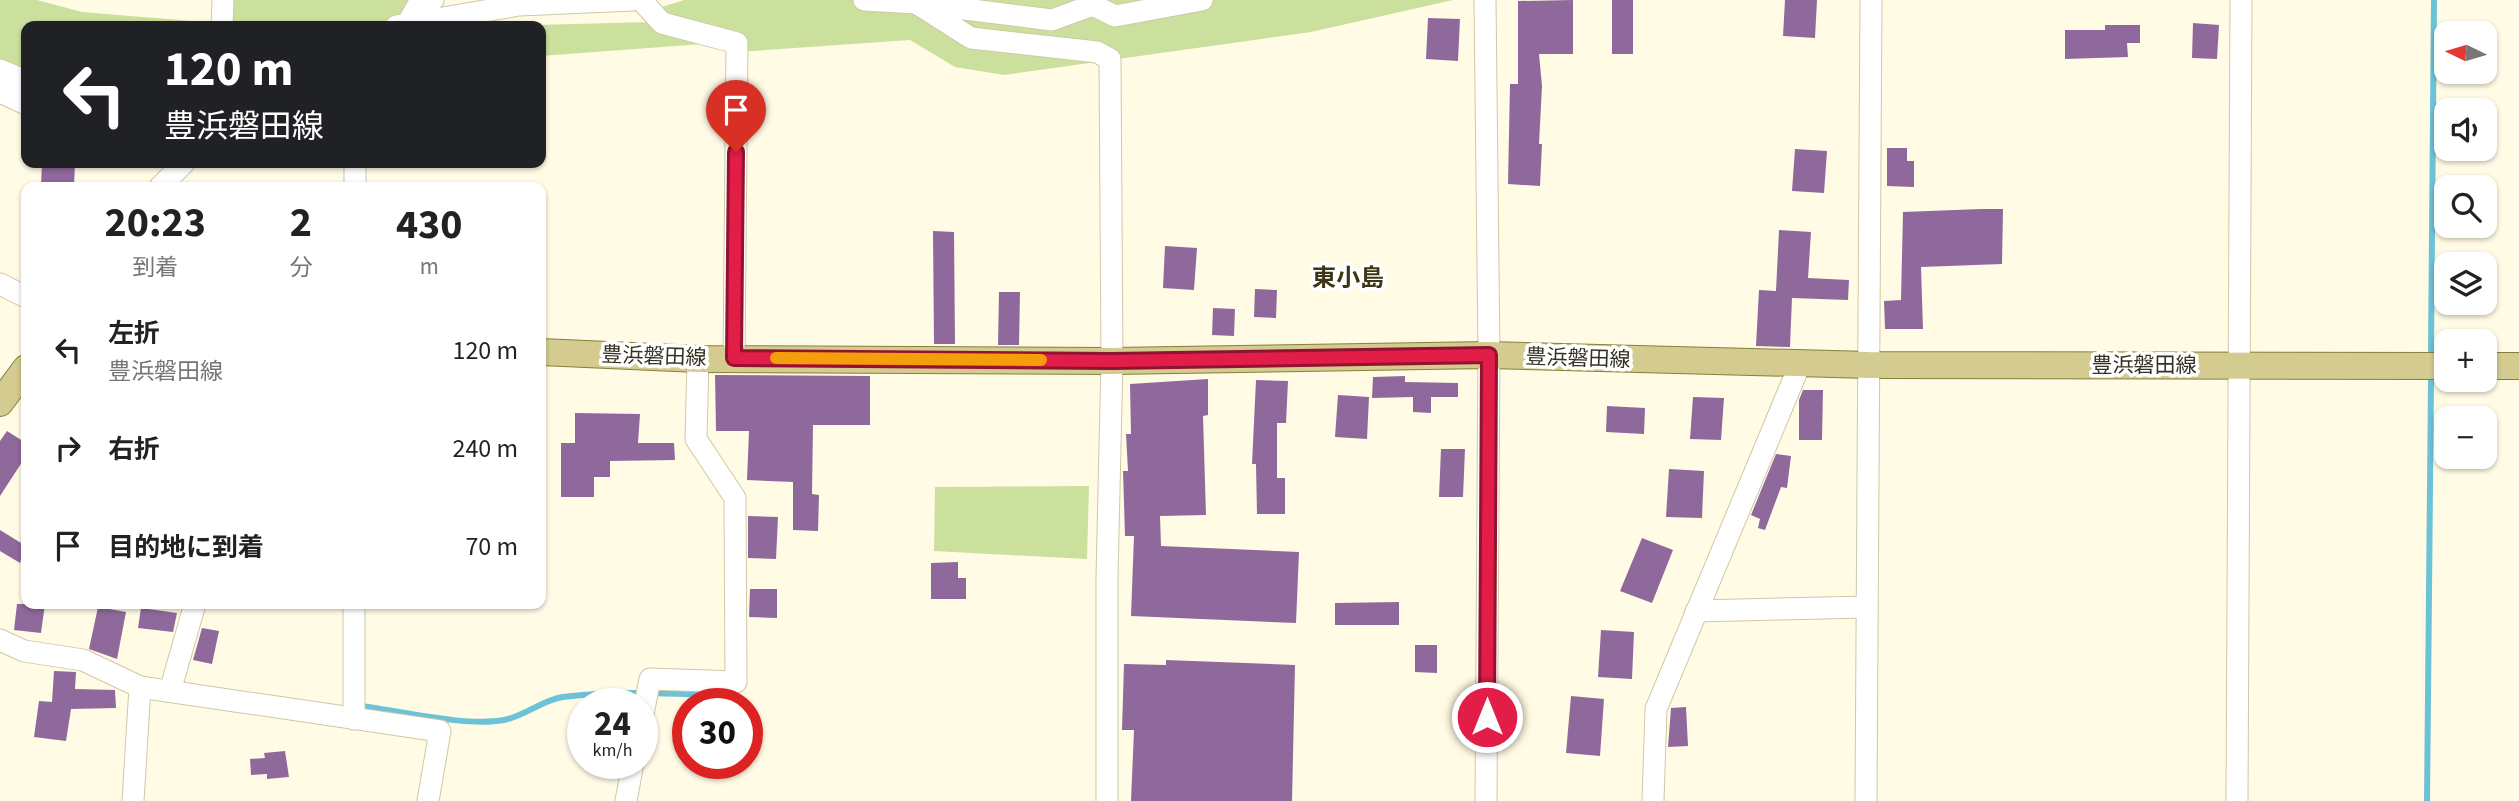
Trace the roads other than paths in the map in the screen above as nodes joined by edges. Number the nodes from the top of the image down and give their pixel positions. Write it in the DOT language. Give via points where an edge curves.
graph roads {
  1 [pos="223,0"];
  2 [pos="433,0"];
  3 [pos="633,0"];
  4 [pos="641,0"];
  5 [pos="864,0"];
  6 [pos="1202,0"];
  7 [pos="1485,0"];
  8 [pos="1871,0"];
  9 [pos="2241,0"];
  10 [pos="916,3"];
  11 [pos="1095,3"];
  12 [pos="222,21"];
  13 [pos="406,21"];
  14 [pos="426,21"];
  15 [pos="0,71"];
  16 [pos="21,79"];
  17 [pos="0,92"];
  18 [pos="21,102"];
  19 [pos="179,168"];
  20 [pos="165,182"];
  21 [pos="0,284"];
  22 [pos="21,294"];
  23 [pos="546,352"];
  24 [pos="1489,355"];
  25 [pos="734,358"];
  26 [pos="698,359"];
  27 [pos="1112,361"];
  28 [pos="1800,364"];
  29 [pos="1868,365"];
  30 [pos="2241,365"];
  31 [pos="2434,366"];
  32 [pos="2497,366"];
  33 [pos="2519,366"];
  34 [pos="21,375"];
  35 [pos="0,403"];
  36 [pos="1867,607"];
  37 [pos="194,609"];
  38 [pos="354,609"];
  39 [pos="1696,611"];
  40 [pos="0,640"];
  41 [pos="140,687"];
  42 [pos="648,688"];
  43 [pos="170,691"];
  44 [pos="354,709"];
  45 [pos="630,779"];
  46 [pos="133,801"];
  47 [pos="428,801"];
  48 [pos="626,801"];
  49 [pos="1107,801"];
  50 [pos="1486,801"];
  51 [pos="1653,801"];
  52 [pos="1867,801"];
  53 [pos="2236,801"];
  1 -- 12 [label="street"];
  2 -- 13 [label="street" via="418,5"];
  3 -- 14 [label="street" via="519,5"];
  4 -- 25 [label="street" via="662,23 737,43"];
  5 -- 10 [label="street"];
  6 -- 11 [label="street" via="1115,16"];
  7 -- 24 [label="street"];
  8 -- 29 [label="street"];
  9 -- 30 [label="street"];
  10 -- 11 [label="street" via="1052,20"];
  10 -- 27 [label="street" via="971,38 1097,52 1110,59"];
  15 -- 16 [label="street"];
  17 -- 18 [label="street"];
  19 -- 20 [label="street"];
  21 -- 22 [label="street"];
  23 -- 26 [label="main road, 豊浜磐田線"];
  24 -- 27 [label="main road, 豊浜磐田線"];
  24 -- 28 [label="main road, 豊浜磐田線"];
  24 -- 50 [label="street"];
  25 -- 26 [label="main road, 豊浜磐田線"];
  25 -- 27 [label="main road, 豊浜磐田線"];
  26 -- 42 [label="street" via="696,439 735,498 736,682 650,679"];
  27 -- 49 [label="street"];
  28 -- 29 [label="main road, 豊浜磐田線"];
  28 -- 39 [label="street"];
  29 -- 30 [label="main road, 豊浜磐田線"];
  29 -- 36 [label="street"];
  30 -- 31 [label="main road, 豊浜磐田線"];
  30 -- 53 [label="street"];
  32 -- 33 [label="main road"];
  34 -- 35 [label="main road"];
  36 -- 39 [label="street"];
  36 -- 52 [label="street"];
  37 -- 43 [label="street"];
  38 -- 44 [label="street"];
  39 -- 51 [label="street" via="1656,709"];
  40 -- 41 [label="street" via="24,651 83,660"];
  41 -- 43 [label="street"];
  41 -- 46 [label="street"];
  43 -- 44 [label="street"];
  44 -- 47 [label="street" via="440,732"];
  45 -- 48 [label="street"];
}
